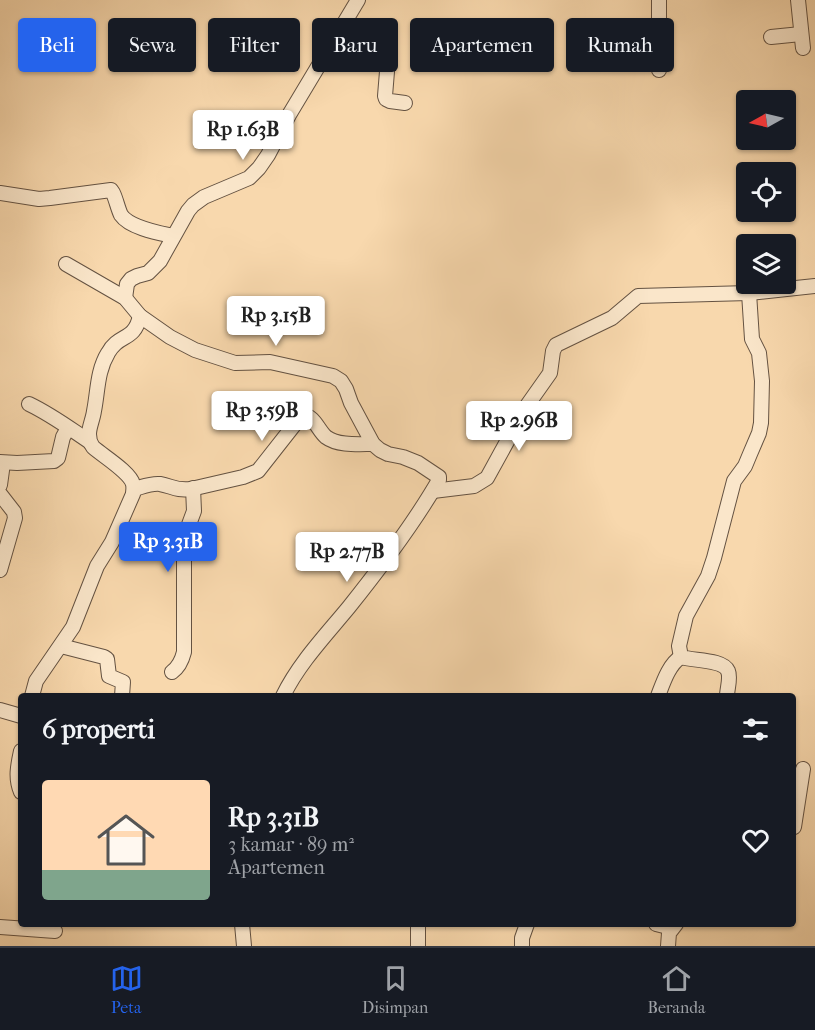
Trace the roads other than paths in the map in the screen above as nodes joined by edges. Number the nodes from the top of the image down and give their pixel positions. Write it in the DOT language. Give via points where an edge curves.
graph roads {
  1 [pos="358,0"];
  2 [pos="659,0"];
  3 [pos="798,0"];
  4 [pos="348,18"];
  5 [pos="659,18"];
  6 [pos="771,36"];
  7 [pos="315,72"];
  8 [pos="387,72"];
  9 [pos="405,103"];
  10 [pos="0,193"];
  11 [pos="173,236"];
  12 [pos="66,264"];
  13 [pos="815,286"];
  14 [pos="796,288"];
  15 [pos="736,293"];
  16 [pos="749,294"];
  17 [pos="125,298"];
  18 [pos="140,316"];
  19 [pos="29,405"];
  20 [pos="68,428"];
  21 [pos="90,442"];
  22 [pos="373,444"];
  23 [pos="2,462"];
  24 [pos="0,485"];
  25 [pos="193,488"];
  26 [pos="134,489"];
  27 [pos="433,491"];
  28 [pos="0,494"];
  29 [pos="0,570"];
  30 [pos="61,646"];
  31 [pos="681,657"];
  32 [pos="172,672"];
  33 [pos="34,693"];
  34 [pos="122,693"];
  35 [pos="284,693"];
  36 [pos="659,693"];
  37 [pos="726,693"];
  38 [pos="0,710"];
  39 [pos="18,715"];
  40 [pos="804,769"];
  41 [pos="796,815"];
  42 [pos="0,927"];
  43 [pos="242,927"];
  44 [pos="418,927"];
  45 [pos="526,927"];
  46 [pos="673,927"];
  47 [pos="55,928"];
  48 [pos="56,946"];
  49 [pos="244,946"];
  50 [pos="418,946"];
  51 [pos="522,946"];
  52 [pos="668,946"];
  1 -- 4 [label="street"];
  2 -- 5 [label="street"];
  3 -- 6 [label="street" via="802,41"];
  7 -- 11 [label="street" via="259,168 249,178 204,197"];
  8 -- 9 [label="street" via="386,99"];
  10 -- 11 [label="street" via="39,199 111,190 126,220"];
  11 -- 17 [label="street" via="153,270 129,282"];
  12 -- 17 [label="street"];
  13 -- 14 [label="street"];
  15 -- 27 [label="street" via="638,296 612,318 556,345 550,373 526,407 488,478 474,486"];
  16 -- 31 [label="street" via="752,339 759,353 762,381 761,423 745,466 734,481 708,576 686,616"];
  17 -- 18 [label="street"];
  18 -- 21 [label="street" via="134,332 113,345 102,365"];
  18 -- 22 [label="street" via="170,337 224,360 270,362 333,376 346,389"];
  19 -- 20 [label="street"];
  20 -- 21 [label="street"];
  20 -- 23 [label="street" via="54,461"];
  21 -- 26 [label="street" via="127,475"];
  22 -- 25 [label="street" via="335,441 326,437 310,417 302,415 258,471"];
  22 -- 27 [label="street" via="438,475"];
  23 -- 24 [label="street"];
  25 -- 26 [label="street" via="182,490 156,484"];
  25 -- 32 [label="street" via="194,512 183,545 183,652"];
  26 -- 30 [label="street"];
  27 -- 35 [label="street"];
  28 -- 29 [label="street" via="15,518"];
  30 -- 33 [label="street" via="36,681"];
  30 -- 34 [label="street" via="107,659 109,676 123,681"];
  31 -- 36 [label="street" via="670,669"];
  31 -- 37 [label="street" via="724,666 729,674"];
  38 -- 39 [label="street"];
  40 -- 41 [label="street"];
  42 -- 47 [label="street"];
  43 -- 49 [label="street"];
  44 -- 50 [label="street"];
  45 -- 51 [label="street"];
  46 -- 52 [label="street"];
  47 -- 48 [label="street"];
}
